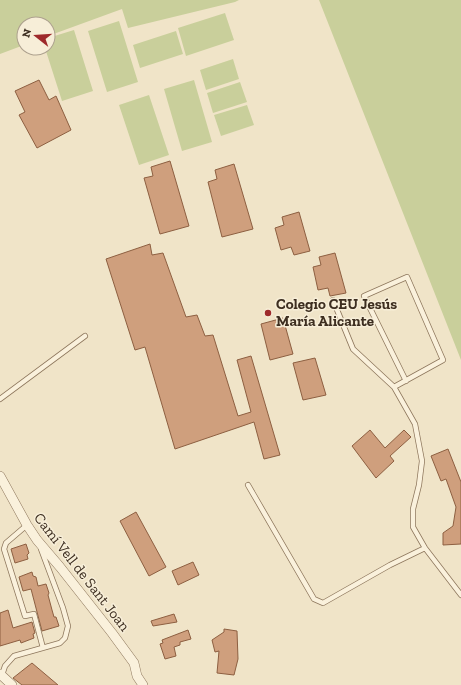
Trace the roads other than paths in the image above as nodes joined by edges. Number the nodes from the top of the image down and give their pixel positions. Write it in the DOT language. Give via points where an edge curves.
graph roads {
  1 [pos="333,300"];
  2 [pos="85,336"];
  3 [pos="406,381"];
  4 [pos="394,387"];
  5 [pos="0,398"];
  6 [pos="0,476"];
  7 [pos="248,485"];
  8 [pos="27,525"];
  9 [pos="37,540"];
  10 [pos="425,548"];
  11 [pos="60,567"];
  12 [pos="51,574"];
  13 [pos="461,595"];
  14 [pos="43,648"];
  15 [pos="1,675"];
  16 [pos="12,685"];
  17 [pos="143,685"];
  1 -- 4 [label="lane" via="353,349"];
  2 -- 5 [label="lane"];
  3 -- 3 [label="lane" via="443,360 407,277 364,296"];
  3 -- 4 [label="lane"];
  4 -- 10 [label="lane" via="415,424 422,461 413,527"];
  6 -- 8 [label="street, Camí Vell de Sant Joan"];
  7 -- 10 [label="lane" via="314,599 323,603"];
  8 -- 9 [label="street, Camí Vell de Sant Joan"];
  8 -- 14 [label="lane" via="6,543 4,549 25,616 34,614"];
  9 -- 11 [label="street, Camí Vell de Sant Joan"];
  9 -- 12 [label="lane"];
  10 -- 13 [label="lane"];
  11 -- 12 [label="lane" via="54,569"];
  11 -- 17 [label="street, Camí Vell de Sant Joan" via="134,664"];
  12 -- 14 [label="lane" via="68,632 60,643"];
  14 -- 15 [label="lane" via="14,656"];
  15 -- 16 [label="street"];
}
